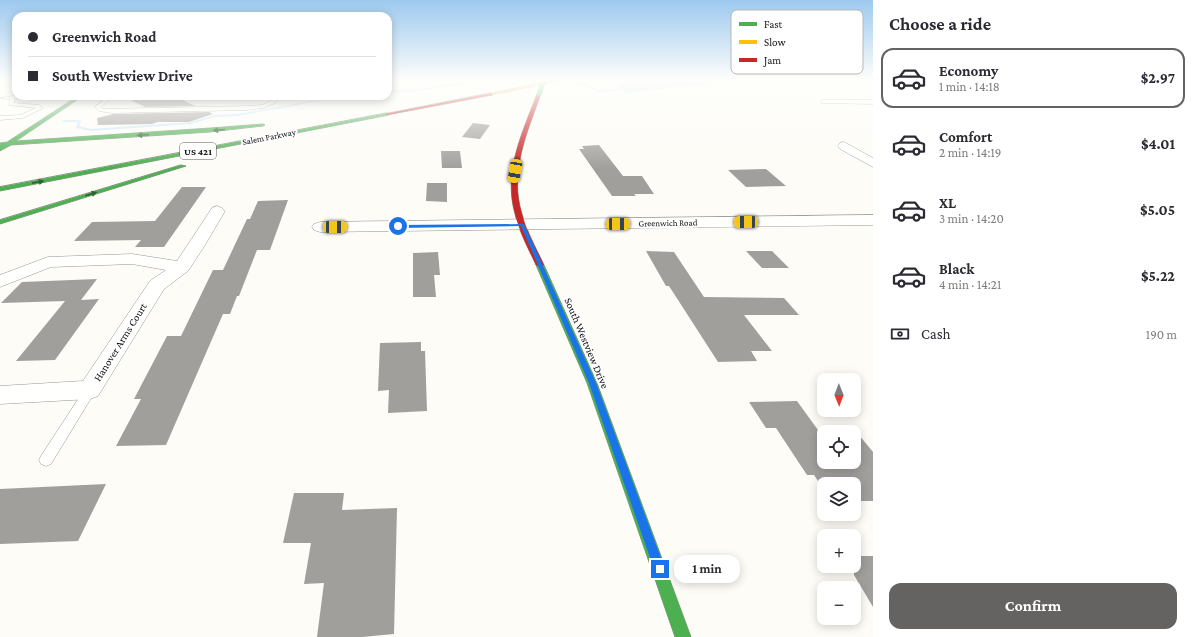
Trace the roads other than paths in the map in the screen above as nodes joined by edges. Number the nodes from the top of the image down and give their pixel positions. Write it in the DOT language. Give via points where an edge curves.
graph roads {
  1 [pos="37,110"];
  2 [pos="59,110"];
  3 [pos="101,110"];
  4 [pos="169,110"];
  5 [pos="372,110"];
  6 [pos="378,110"];
  7 [pos="412,110"];
  8 [pos="534,110"];
  9 [pos="355,111"];
  10 [pos="395,113"];
  11 [pos="0,118"];
  12 [pos="275,123"];
  13 [pos="4,144"];
  14 [pos="844,146"];
  15 [pos="0,149"];
  16 [pos="218,156"];
  17 [pos="873,163"];
  18 [pos="191,164"];
  19 [pos="0,181"];
  20 [pos="0,189"];
  21 [pos="217,210"];
  22 [pos="873,220"];
  23 [pos="0,222"];
  24 [pos="522,225"];
  25 [pos="320,227"];
  26 [pos="182,267"];
  27 [pos="0,281"];
  28 [pos="90,390"];
  29 [pos="0,395"];
  30 [pos="46,460"];
  31 [pos="683,637"];
  1 -- 11 [label="lane" via="26,116"];
  2 -- 13 [label="main road"];
  3 -- 4 [label="lane"];
  5 -- 9 [label="main road"];
  6 -- 19 [label="main road, Salem Parkway / US 421"];
  7 -- 10 [label="main road, Salem Parkway / US 421"];
  8 -- 24 [label="main road, South Westview Drive, bridge" via="513,179 514,200"];
  10 -- 16 [label="main road" via="387,118"];
  20 -- 10 [label="main road, Salem Parkway / US 421, one-way"];
  12 -- 13 [label="main road, one-way"];
  13 -- 15 [label="main road"];
  14 -- 17 [label="street"];
  23 -- 18 [label="main road, one-way"];
  21 -- 26 [label="street, Hanover Arms Court"];
  22 -- 24 [label="street, Greenwich Road"];
  24 -- 25 [label="street, Greenwich Road"];
  24 -- 31 [label="main road, South Westview Drive" via="592,383"];
  26 -- 27 [label="street" via="132,259 48,262"];
  26 -- 28 [label="street, Hanover Arms Court" via="157,285"];
  28 -- 29 [label="street, Hanover Arms Court"];
  28 -- 30 [label="lane"];
}
